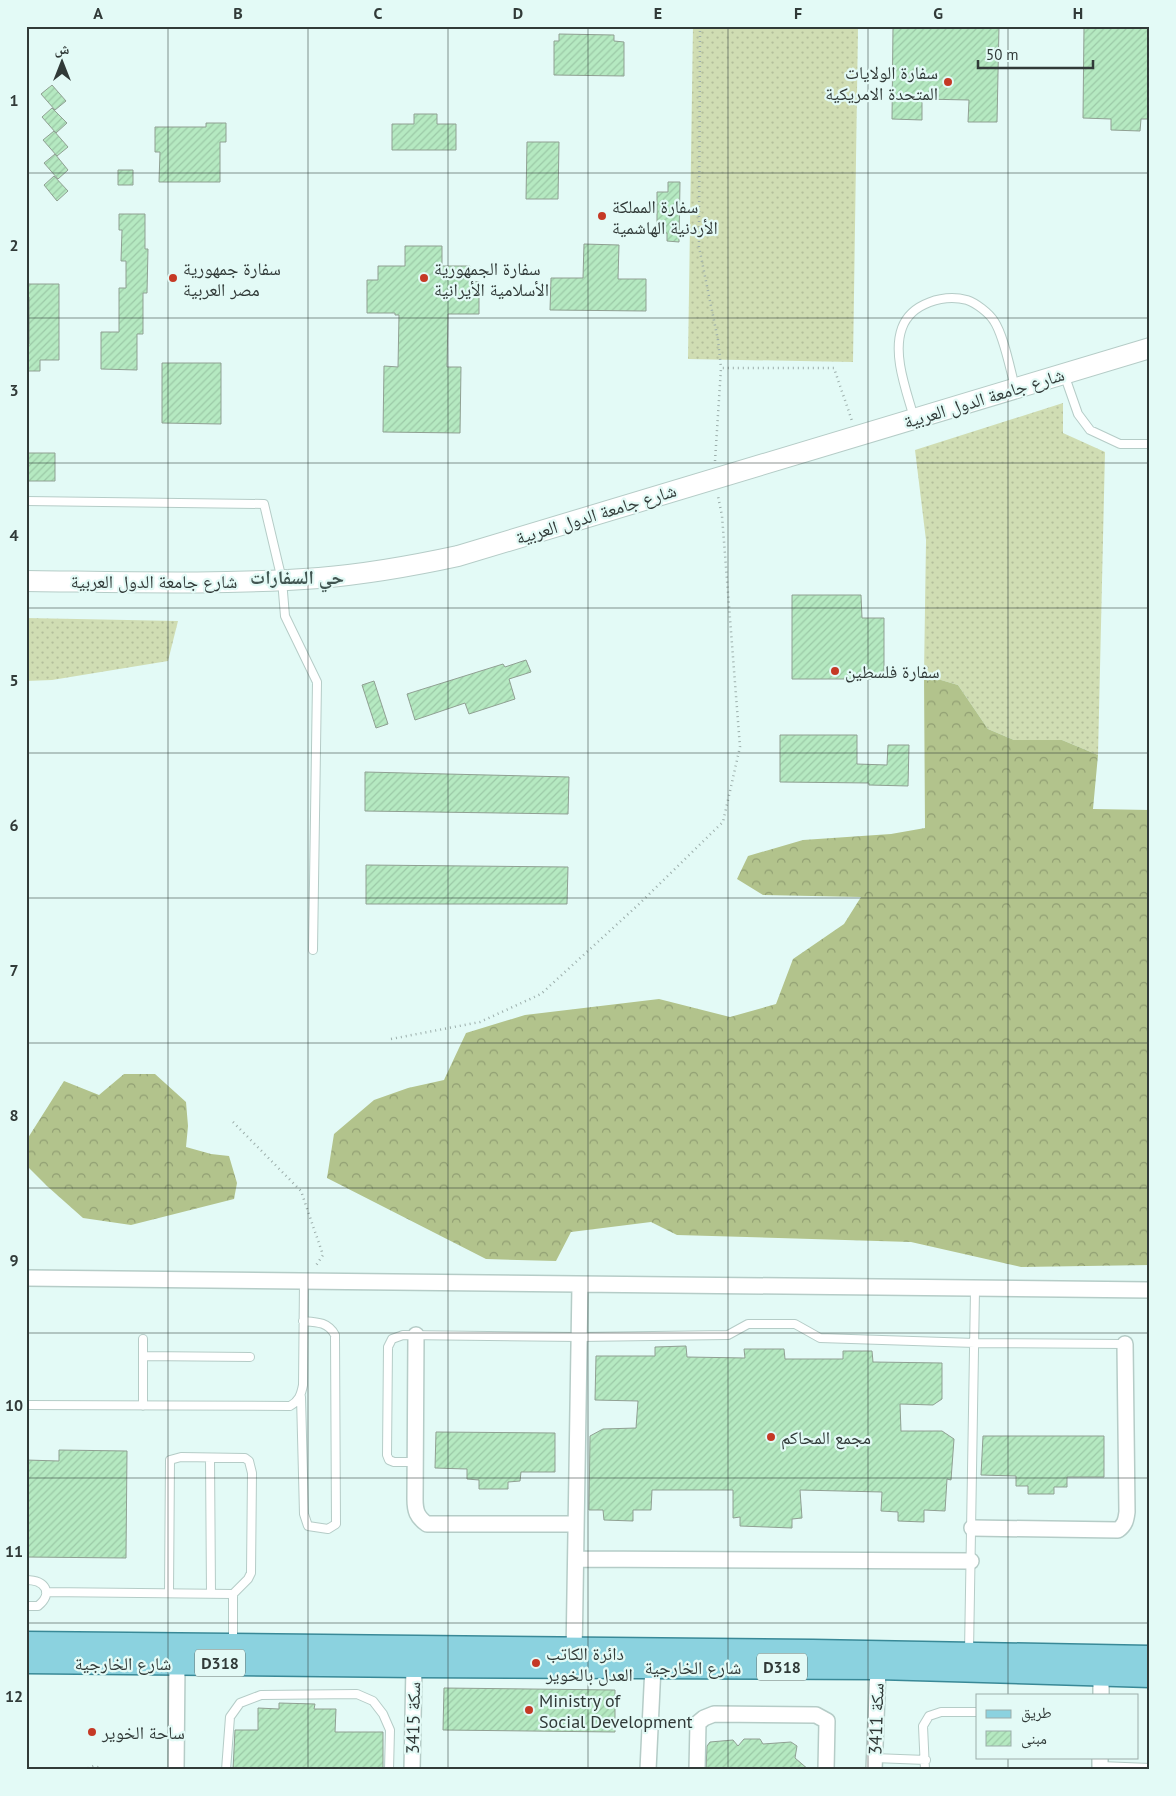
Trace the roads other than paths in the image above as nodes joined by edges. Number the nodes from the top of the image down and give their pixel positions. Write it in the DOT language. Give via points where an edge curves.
graph roads {
  1 [pos="1150,348"];
  2 [pos="1064,374"];
  3 [pos="1016,389"];
  4 [pos="915,419"];
  5 [pos="1150,444"];
  6 [pos="26,500"];
  7 [pos="282,580"];
  8 [pos="26,581"];
  9 [pos="313,950"];
  10 [pos="26,1278"];
  11 [pos="304,1282"];
  12 [pos="580,1285"];
  13 [pos="976,1290"];
  14 [pos="1150,1290"];
  15 [pos="303,1321"];
  16 [pos="416,1335"];
  17 [pos="579,1337"];
  18 [pos="143,1339"];
  19 [pos="975,1343"];
  20 [pos="1125,1344"];
  21 [pos="143,1356"];
  22 [pos="250,1357"];
  23 [pos="301,1397"];
  24 [pos="26,1405"];
  25 [pos="143,1406"];
  26 [pos="210,1458"];
  27 [pos="415,1462"];
  28 [pos="576,1524"];
  29 [pos="972,1528"];
  30 [pos="576,1559"];
  31 [pos="971,1561"];
  32 [pos="26,1580"];
  33 [pos="46,1592"];
  34 [pos="169,1593"];
  35 [pos="211,1593"];
  36 [pos="233,1594"];
  37 [pos="26,1606"];
  38 [pos="26,1643"];
  39 [pos="73,1643"];
  40 [pos="233,1645"];
  41 [pos="314,1646"];
  42 [pos="341,1646"];
  43 [pos="500,1648"];
  44 [pos="716,1650"];
  45 [pos="813,1651"];
  46 [pos="941,1653"];
  47 [pos="969,1654"];
  48 [pos="581,1655"];
  49 [pos="1053,1655"];
  50 [pos="26,1662"];
  51 [pos="177,1663"];
  52 [pos="1149,1663"];
  53 [pos="414,1666"];
  54 [pos="653,1666"];
  55 [pos="878,1668"];
  56 [pos="1100,1685"];
  57 [pos="976,1712"];
  58 [pos="926,1760"];
  59 [pos="874,1764"];
  60 [pos="1100,1764"];
  61 [pos="1150,1768"];
  62 [pos="176,1770"];
  63 [pos="226,1770"];
  64 [pos="389,1770"];
  65 [pos="412,1770"];
  66 [pos="648,1770"];
  67 [pos="697,1770"];
  68 [pos="826,1770"];
  69 [pos="925,1770"];
  1 -- 2 [label="street, شارع جامعة الدول العربية"];
  2 -- 3 [label="street, شارع جامعة الدول العربية"];
  2 -- 5 [label="lane" via="1078,414 1090,430 1120,444"];
  3 -- 4 [label="street, شارع جامعة الدول العربية"];
  3 -- 4 [label="lane" via="1000,333 983,310 969,301 956,298 927,303 913,312 902,327 899,348 901,373"];
  4 -- 7 [label="street, شارع جامعة الدول العربية" via="458,556 366,573"];
  6 -- 7 [label="lane" via="264,504"];
  7 -- 8 [label="street, شارع جامعة الدول العربية"];
  7 -- 9 [label="lane" via="284,616 317,682"];
  10 -- 11 [label="street"];
  11 -- 12 [label="street"];
  11 -- 15 [label="lane"];
  12 -- 13 [label="street"];
  12 -- 17 [label="street"];
  13 -- 14 [label="street"];
  13 -- 19 [label="lane"];
  15 -- 23 [label="lane"];
  15 -- 23 [label="lane" via="320,1322 331,1328 335,1335 336,1524 328,1529 308,1526 304,1514"];
  16 -- 17 [label="lane"];
  16 -- 27 [label="street"];
  16 -- 27 [label="lane" via="392,1339 388,1347 387,1455 394,1462"];
  17 -- 19 [label="lane" via="728,1335 748,1324 795,1324 820,1338"];
  17 -- 28 [label="street"];
  18 -- 21 [label="lane"];
  19 -- 20 [label="lane"];
  19 -- 29 [label="lane"];
  20 -- 29 [label="street" via="1127,1512 1122,1527 1118,1530"];
  21 -- 22 [label="lane"];
  21 -- 25 [label="lane"];
  23 -- 25 [label="lane" via="290,1406"];
  24 -- 25 [label="lane"];
  26 -- 34 [label="lane" via="170,1460"];
  26 -- 35 [label="lane"];
  26 -- 36 [label="lane" via="245,1458 251,1466 251,1574"];
  27 -- 28 [label="street" via="416,1510 420,1519 428,1524"];
  28 -- 30 [label="street"];
  29 -- 31 [label="lane"];
  30 -- 31 [label="street"];
  30 -- 48 [label="street"];
  31 -- 47 [label="lane"];
  32 -- 33 [label="lane" via="42,1583"];
  33 -- 34 [label="lane"];
  33 -- 37 [label="lane" via="45,1599 38,1606"];
  34 -- 35 [label="lane"];
  35 -- 36 [label="lane"];
  36 -- 40 [label="lane"];
  38 -- 39 [label="main road, شارع الخارجية / D318"];
  39 -- 40 [label="main road, شارع الخارجية / D318"];
  39 -- 51 [label="main road" via="101,1654 160,1656"];
  40 -- 41 [label="main road, شارع الخارجية / D318"];
  41 -- 42 [label="main road, شارع الخارجية / D318"];
  41 -- 51 [label="main road" via="292,1654 203,1655"];
  42 -- 43 [label="main road, شارع الخارجية / D318"];
  42 -- 53 [label="main road" via="360,1656 401,1659"];
  43 -- 48 [label="main road, شارع الخارجية / D318"];
  43 -- 53 [label="main road" via="482,1657 427,1659"];
  44 -- 45 [label="main road, شارع الخارجية / D318"];
  44 -- 48 [label="main road, شارع الخارجية / D318"];
  44 -- 54 [label="main road" via="702,1656 662,1659"];
  45 -- 46 [label="main road, شارع الخارجية / D318"];
  45 -- 55 [label="main road" via="834,1659 871,1662"];
  46 -- 47 [label="main road, شارع الخارجية / D318"];
  46 -- 55 [label="main road" via="890,1662"];
  47 -- 49 [label="main road, شارع الخارجية / D318"];
  48 -- 53 [label="main road, شارع الخارجية / D318"];
  48 -- 54 [label="main road, شارع الخارجية" via="644,1659"];
  49 -- 52 [label="main road, شارع الخارجية / D318"];
  49 -- 56 [label="main road" via="1089,1664 1096,1669"];
  50 -- 51 [label="main road, شارع الخارجية / D318"];
  51 -- 53 [label="main road, شارع الخارجية / D318"];
  51 -- 62 [label="street"];
  52 -- 56 [label="main road" via="1115,1666"];
  53 -- 65 [label="street, سكة 3415"];
  54 -- 55 [label="main road, شارع الخارجية / D318"];
  54 -- 66 [label="street"];
  55 -- 56 [label="main road, شارع الخارجية / D318"];
  55 -- 59 [label="street, سكة 3411"];
  57 -- 58 [label="lane" via="941,1712 929,1716 923,1726"];
  58 -- 59 [label="lane"];
  58 -- 69 [label="lane"];
  60 -- 61 [label="lane"];
  63 -- 64 [label="lane" via="230,1717 240,1703 260,1695 357,1694 373,1700 390,1730"];
  67 -- 68 [label="street" via="698,1724 714,1714 816,1714 827,1721"];
}
